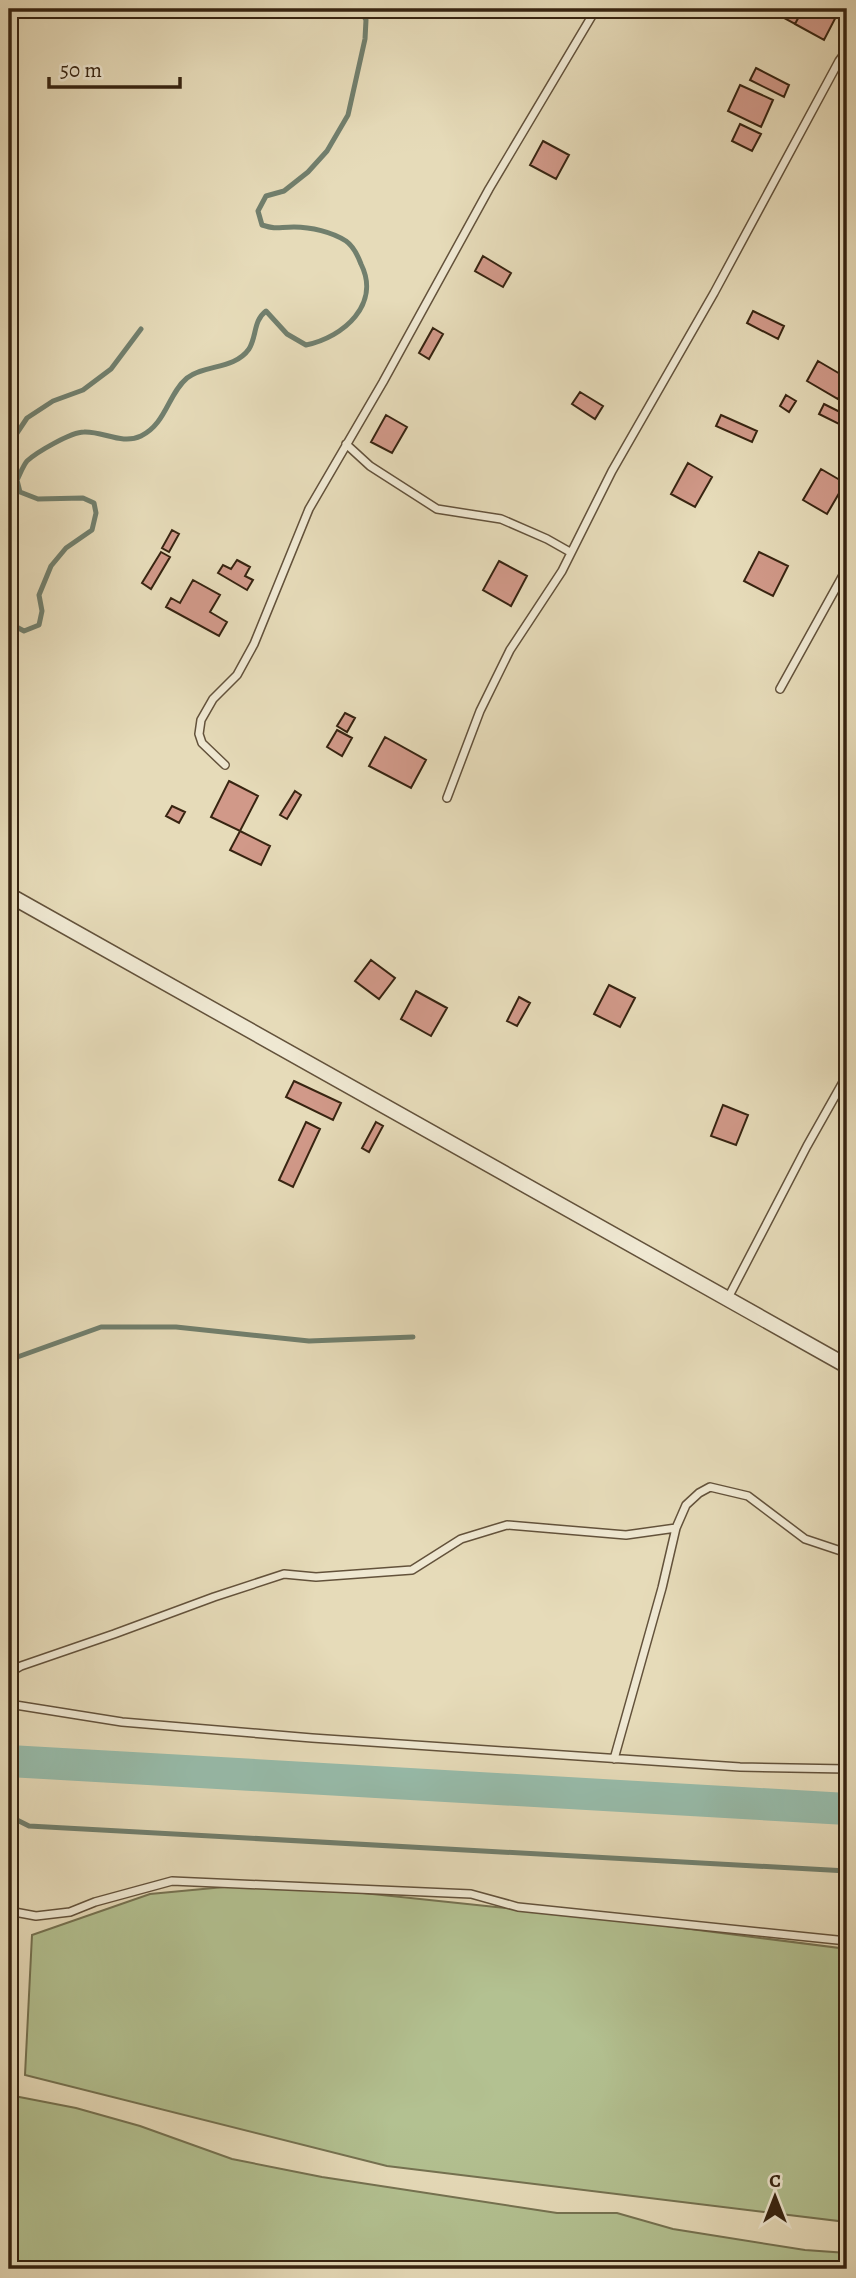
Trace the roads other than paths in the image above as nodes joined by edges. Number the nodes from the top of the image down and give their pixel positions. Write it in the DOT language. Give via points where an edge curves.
graph roads {
  1 [pos="596,9"];
  2 [pos="847,50"];
  3 [pos="346,444"];
  4 [pos="570,552"];
  5 [pos="847,568"];
  6 [pos="780,689"];
  7 [pos="225,765"];
  8 [pos="447,798"];
  9 [pos="9,895"];
  10 [pos="847,1075"];
  11 [pos="727,1298"];
  12 [pos="847,1366"];
  13 [pos="676,1528"];
  14 [pos="847,1553"];
  15 [pos="9,1673"];
  16 [pos="9,1703"];
  17 [pos="614,1759"];
  18 [pos="847,1769"];
  19 [pos="9,1911"];
  20 [pos="847,1941"];
  1 -- 3 [label="lane"];
  2 -- 4 [label="lane"];
  3 -- 4 [label="lane" via="370,466 438,509 501,519"];
  3 -- 7 [label="lane" via="309,509 254,644 237,675 213,699 201,720 202,743"];
  4 -- 8 [label="lane" via="510,650 480,711"];
  5 -- 6 [label="lane"];
  9 -- 11 [label="street"];
  10 -- 11 [label="lane"];
  11 -- 12 [label="street"];
  13 -- 14 [label="lane" via="686,1505 710,1487 748,1496 805,1539"];
  13 -- 15 [label="lane" via="626,1535 508,1525 461,1539 412,1570 316,1577 284,1574"];
  13 -- 17 [label="lane"];
  16 -- 17 [label="lane" via="122,1722"];
  17 -- 18 [label="lane" via="740,1768"];
  19 -- 20 [label="lane" via="36,1916 70,1912 172,1881 471,1894 518,1907"];
}
